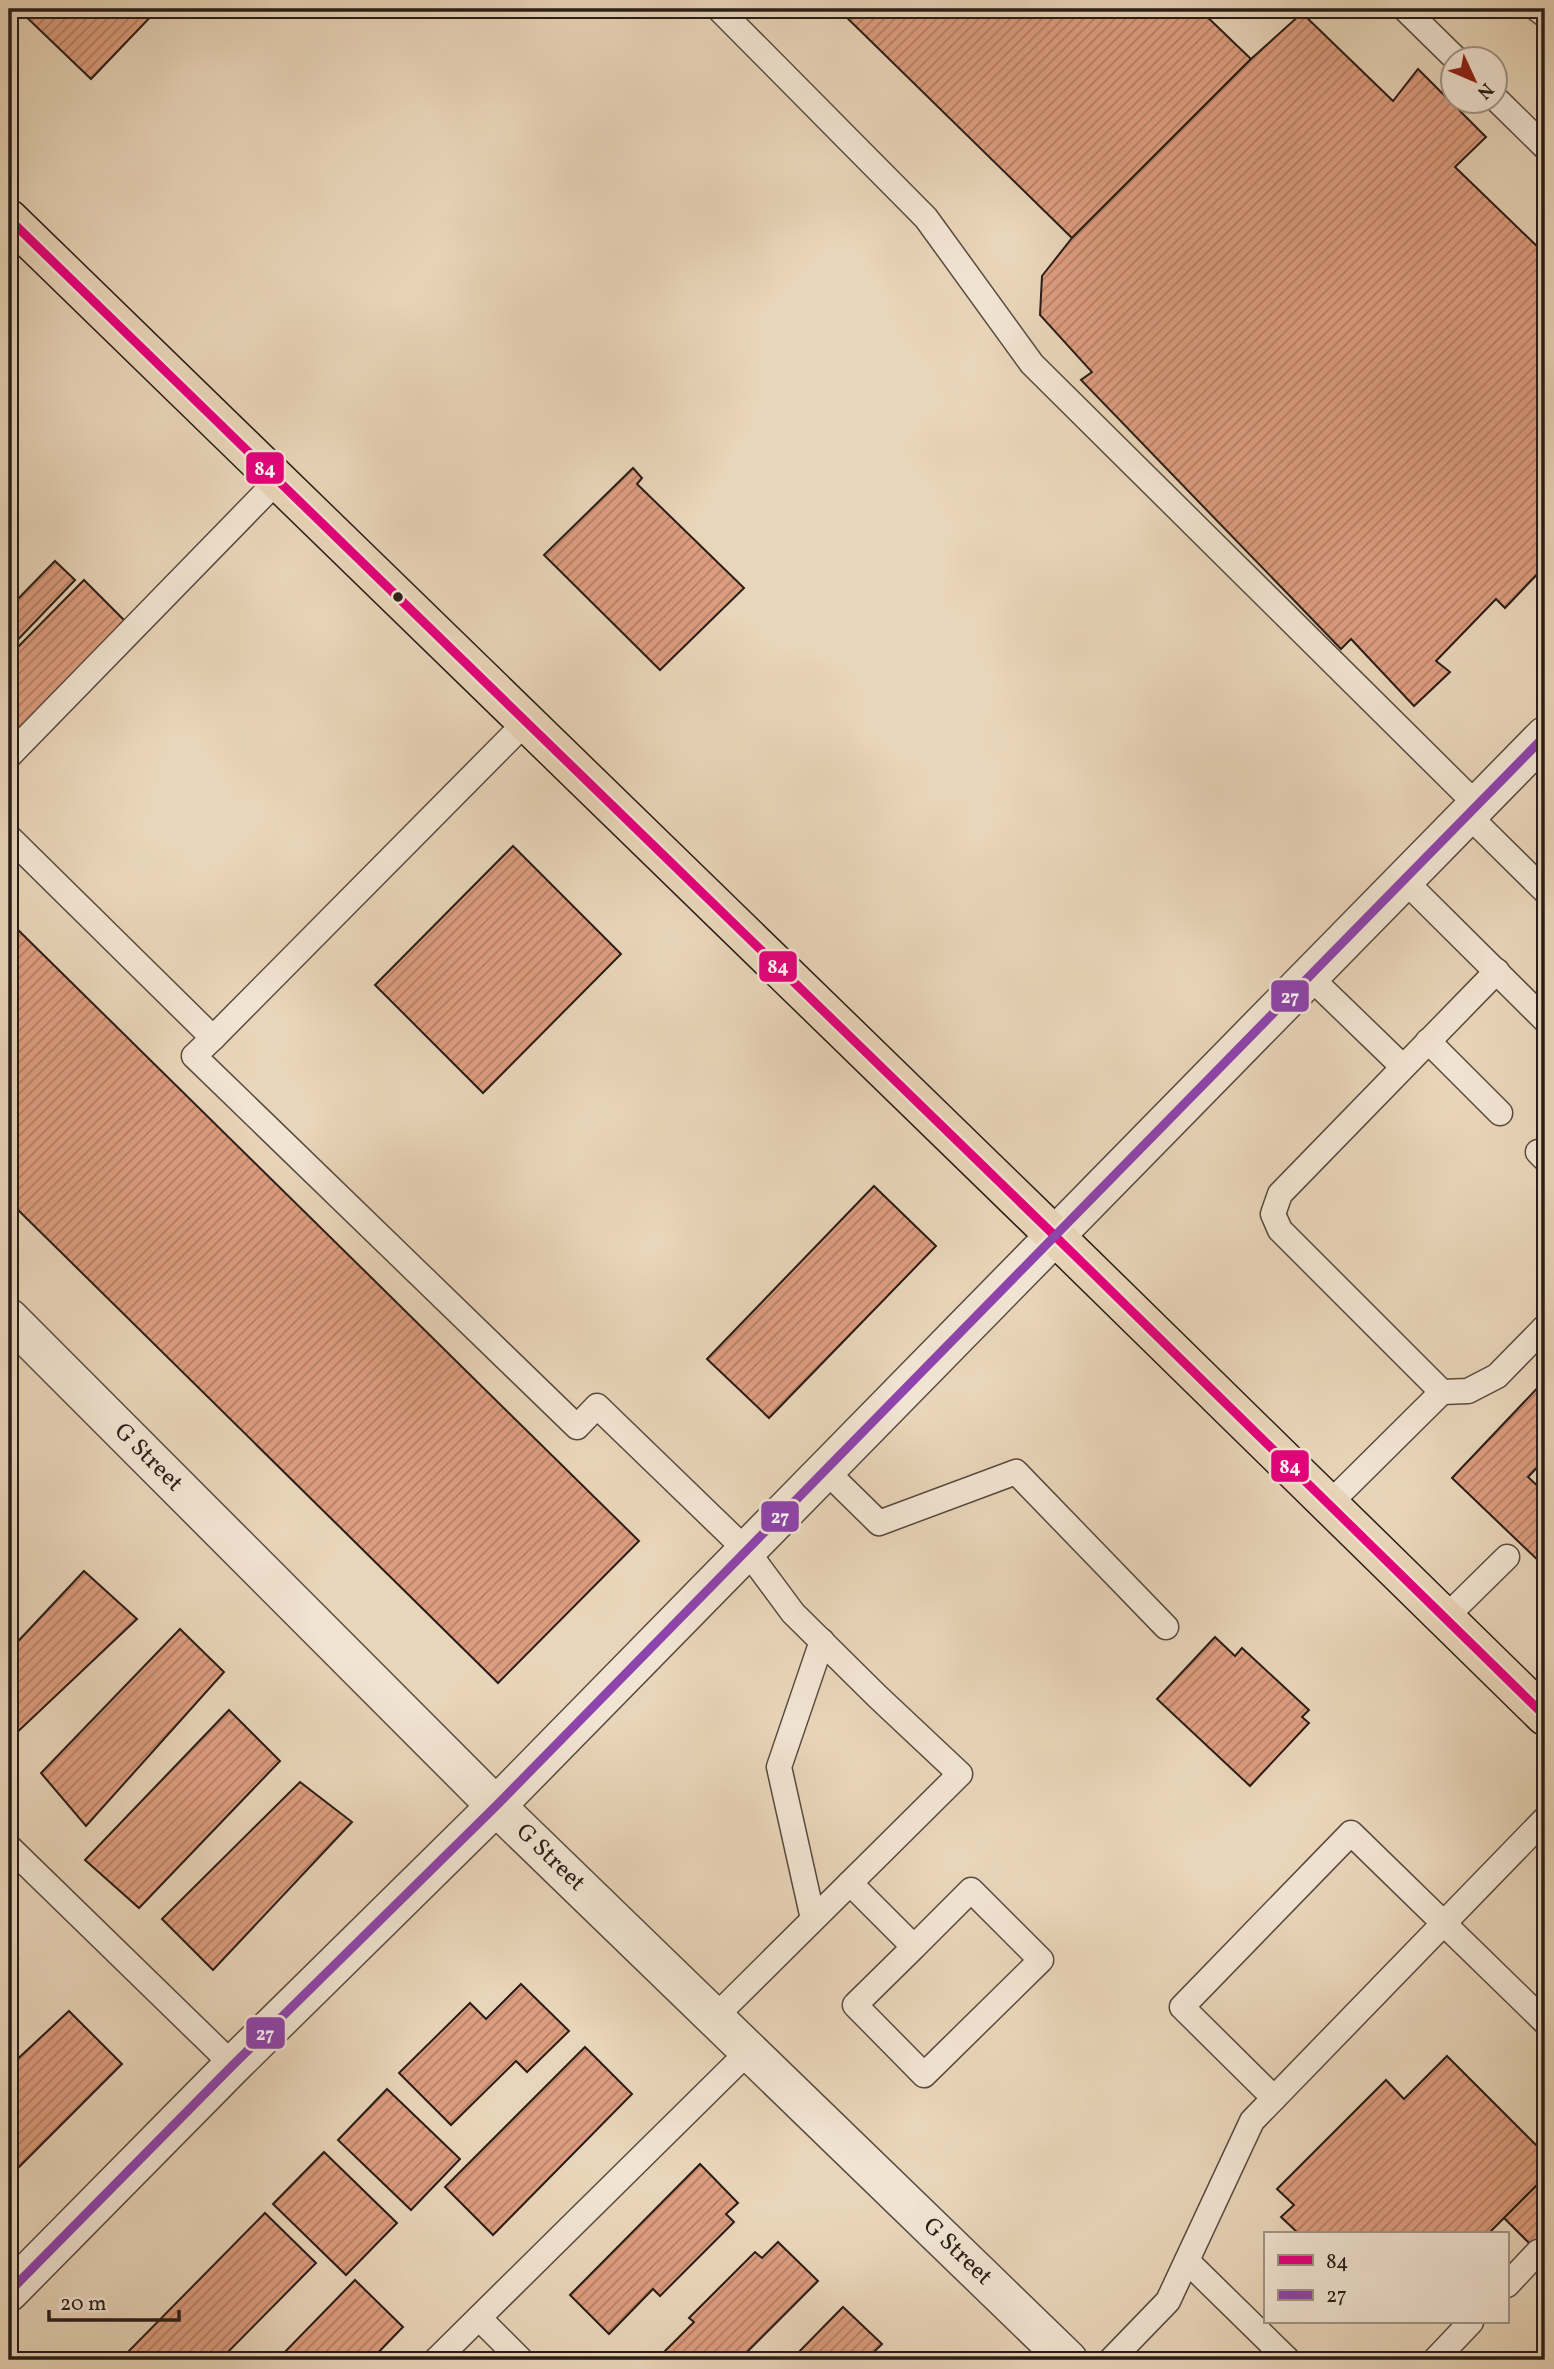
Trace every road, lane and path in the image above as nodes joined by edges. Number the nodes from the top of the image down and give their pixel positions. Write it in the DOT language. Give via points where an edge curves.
graph roads {
  1 [pos="719,9"];
  2 [pos="1405,9"];
  3 [pos="1537,9"];
  4 [pos="1545,15"];
  5 [pos="1443,46"];
  6 [pos="1508,111"];
  7 [pos="1545,147"];
  8 [pos="9,219"];
  9 [pos="277,481"];
  10 [pos="526,722"];
  11 [pos="1545,736"];
  12 [pos="9,756"];
  13 [pos="1473,810"];
  14 [pos="9,837"];
  15 [pos="1404,880"];
  16 [pos="1545,891"];
  17 [pos="1497,971"];
  18 [pos="1310,977"];
  19 [pos="1545,1020"];
  20 [pos="213,1038"];
  21 [pos="1428,1041"];
  22 [pos="1403,1067"];
  23 [pos="1500,1113"];
  24 [pos="1056,1237"];
  25 [pos="9,1318"];
  26 [pos="1545,1327"];
  27 [pos="1442,1392"];
  28 [pos="826,1471"];
  29 [pos="1329,1504"];
  30 [pos="747,1551"];
  31 [pos="1507,1557"];
  32 [pos="1446,1618"];
  33 [pos="1166,1627"];
  34 [pos="822,1641"];
  35 [pos="1545,1716"];
  36 [pos="496,1805"];
  37 [pos="1545,1819"];
  38 [pos="9,1847"];
  39 [pos="850,1883"];
  40 [pos="813,1919"];
  41 [pos="1443,1924"];
  42 [pos="914,1947"];
  43 [pos="715,2017"];
  44 [pos="1545,2022"];
  45 [pos="749,2051"];
  46 [pos="233,2065"];
  47 [pos="1274,2098"];
  48 [pos="1538,2252"];
  49 [pos="1186,2261"];
  50 [pos="1508,2284"];
  51 [pos="9,2292"];
  52 [pos="479,2318"];
  53 [pos="1469,2324"];
  54 [pos="436,2360"];
  55 [pos="521,2360"];
  56 [pos="1068,2360"];
  57 [pos="1111,2360"];
  58 [pos="1288,2360"];
  59 [pos="1434,2360"];
  1 -- 13 [label="lane" via="926,218 1032,364"];
  2 -- 5 [label="lane"];
  3 -- 4 [label="lane"];
  6 -- 7 [label="lane"];
  8 -- 9 [label="highway"];
  9 -- 10 [label="highway"];
  9 -- 12 [label="lane"];
  10 -- 20 [label="lane"];
  10 -- 24 [label="highway"];
  11 -- 13 [label="street"];
  13 -- 15 [label="street"];
  13 -- 16 [label="lane"];
  14 -- 20 [label="lane"];
  15 -- 17 [label="lane"];
  15 -- 18 [label="street"];
  17 -- 19 [label="lane"];
  17 -- 21 [label="lane"];
  18 -- 22 [label="lane"];
  18 -- 24 [label="street"];
  20 -- 30 [label="lane" via="194,1056 577,1427 597,1406"];
  21 -- 22 [label="lane"];
  21 -- 23 [label="lane"];
  22 -- 27 [label="lane" via="1280,1194 1273,1214 1280,1230"];
  24 -- 28 [label="street"];
  24 -- 29 [label="highway"];
  25 -- 36 [label="street, G Street"];
  26 -- 27 [label="lane" via="1497,1377 1468,1391"];
  27 -- 29 [label="lane"];
  28 -- 30 [label="street"];
  28 -- 33 [label="lane" via="879,1523 1016,1472"];
  29 -- 32 [label="highway"];
  30 -- 34 [label="lane" via="793,1613"];
  30 -- 36 [label="street"];
  31 -- 32 [label="lane"];
  32 -- 35 [label="highway"];
  34 -- 39 [label="lane" via="960,1774"];
  34 -- 40 [label="lane" via="779,1768"];
  36 -- 43 [label="street, G Street"];
  36 -- 46 [label="street"];
  37 -- 41 [label="lane"];
  38 -- 46 [label="lane"];
  39 -- 40 [label="lane"];
  39 -- 42 [label="lane"];
  40 -- 43 [label="lane"];
  41 -- 44 [label="lane"];
  41 -- 47 [label="lane"];
  41 -- 47 [label="lane" via="1351,1833 1182,2007"];
  42 -- 42 [label="lane" via="971,1890 1041,1960 924,2075 855,2006"];
  43 -- 45 [label="street, G Street"];
  45 -- 52 [label="lane"];
  45 -- 56 [label="street, G Street"];
  46 -- 51 [label="street"];
  47 -- 49 [label="lane" via="1252,2121"];
  48 -- 50 [label="lane"];
  49 -- 57 [label="lane" via="1168,2301"];
  49 -- 58 [label="lane"];
  52 -- 54 [label="lane"];
  52 -- 55 [label="lane"];
  53 -- 59 [label="lane"];
}
